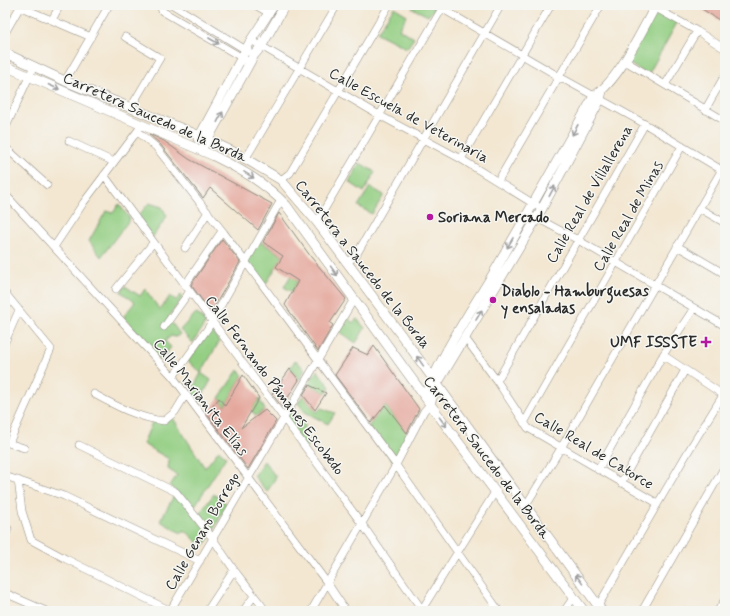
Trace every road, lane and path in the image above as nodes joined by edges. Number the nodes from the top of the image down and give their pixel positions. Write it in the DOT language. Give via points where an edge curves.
graph roads {
  1 [pos="60,5"];
  2 [pos="109,5"];
  3 [pos="160,5"];
  4 [pos="173,5"];
  5 [pos="255,5"];
  6 [pos="286,5"];
  7 [pos="337,5"];
  8 [pos="388,5"];
  9 [pos="501,5"];
  10 [pos="551,5"];
  11 [pos="601,5"];
  12 [pos="21,6"];
  13 [pos="441,6"];
  14 [pos="655,6"];
  15 [pos="271,9"];
  16 [pos="52,20"];
  17 [pos="197,20"];
  18 [pos="8,22"];
  19 [pos="192,28"];
  20 [pos="697,31"];
  21 [pos="5,33"];
  22 [pos="484,33"];
  23 [pos="91,37"];
  24 [pos="125,37"];
  25 [pos="251,40"];
  26 [pos="231,41"];
  27 [pos="261,47"];
  28 [pos="226,48"];
  29 [pos="725,49"];
  30 [pos="5,53"];
  31 [pos="244,54"];
  32 [pos="522,55"];
  33 [pos="252,59"];
  34 [pos="625,61"];
  35 [pos="5,66"];
  36 [pos="34,66"];
  37 [pos="300,68"];
  38 [pos="725,75"];
  39 [pos="29,76"];
  40 [pos="558,76"];
  41 [pos="65,81"];
  42 [pos="665,85"];
  43 [pos="339,91"];
  44 [pos="599,96"];
  45 [pos="131,107"];
  46 [pos="705,110"];
  47 [pos="379,115"];
  48 [pos="725,121"];
  49 [pos="644,124"];
  50 [pos="140,128"];
  51 [pos="5,129"];
  52 [pos="204,138"];
  53 [pos="423,139"];
  54 [pos="70,141"];
  55 [pos="682,146"];
  56 [pos="5,147"];
  57 [pos="197,149"];
  58 [pos="246,158"];
  59 [pos="461,159"];
  60 [pos="114,162"];
  61 [pos="724,169"];
  62 [pos="104,175"];
  63 [pos="281,180"];
  64 [pos="498,181"];
  65 [pos="47,185"];
  66 [pos="5,194"];
  67 [pos="281,200"];
  68 [pos="534,203"];
  69 [pos="700,208"];
  70 [pos="542,209"];
  71 [pos="208,212"];
  72 [pos="527,215"];
  73 [pos="537,218"];
  74 [pos="317,222"];
  75 [pos="725,223"];
  76 [pos="222,231"];
  77 [pos="578,240"];
  78 [pos="153,243"];
  79 [pos="677,246"];
  80 [pos="54,247"];
  81 [pos="185,248"];
  82 [pos="245,262"];
  83 [pos="346,262"];
  84 [pos="616,263"];
  85 [pos="725,274"];
  86 [pos="655,285"];
  87 [pos="188,288"];
  88 [pos="116,289"];
  89 [pos="5,293"];
  90 [pos="354,299"];
  91 [pos="694,308"];
  92 [pos="19,310"];
  93 [pos="212,321"];
  94 [pos="725,326"];
  95 [pos="164,327"];
  96 [pos="465,338"];
  97 [pos="5,342"];
  98 [pos="664,355"];
  99 [pos="318,360"];
  100 [pos="685,370"];
  101 [pos="173,377"];
  102 [pos="435,381"];
  103 [pos="497,381"];
  104 [pos="94,394"];
  105 [pos="186,394"];
  106 [pos="724,396"];
  107 [pos="426,404"];
  108 [pos="284,418"];
  109 [pos="524,423"];
  110 [pos="7,443"];
  111 [pos="79,445"];
  112 [pos="24,448"];
  113 [pos="561,448"];
  114 [pos="396,465"];
  115 [pos="725,466"];
  116 [pos="598,470"];
  117 [pos="5,476"];
  118 [pos="248,478"];
  119 [pos="18,480"];
  120 [pos="622,483"];
  121 [pos="495,492"];
  122 [pos="657,503"];
  123 [pos="526,505"];
  124 [pos="362,524"];
  125 [pos="212,538"];
  126 [pos="457,552"];
  127 [pos="200,561"];
  128 [pos="234,570"];
  129 [pos="328,584"];
  130 [pos="5,593"];
  131 [pos="254,596"];
  132 [pos="574,597"];
  133 [pos="725,601"];
  134 [pos="600,608"];
  135 [pos="46,611"];
  136 [pos="170,611"];
  137 [pos="207,611"];
  138 [pos="243,611"];
  139 [pos="266,611"];
  140 [pos="311,611"];
  141 [pos="346,611"];
  142 [pos="422,611"];
  143 [pos="500,611"];
  144 [pos="564,611"];
  145 [pos="584,611"];
  146 [pos="642,611"];
  147 [pos="719,611"];
  1 -- 16 [label="street"];
  2 -- 23 [label="street"];
  3 -- 19 [label="street" via="162,11"];
  4 -- 17 [label="street"];
  5 -- 15 [label="street"];
  6 -- 27 [label="street"];
  7 -- 37 [label="street"];
  8 -- 43 [label="street"];
  9 -- 22 [label="street"];
  10 -- 32 [label="street"];
  11 -- 40 [label="street"];
  12 -- 16 [label="street"];
  12 -- 18 [label="street"];
  13 -- 22 [label="street"];
  13 -- 47 [label="street"];
  14 -- 20 [label="street"];
  14 -- 34 [label="street"];
  15 -- 25 [label="street"];
  16 -- 23 [label="street"];
  17 -- 19 [label="street"];
  17 -- 26 [label="street"];
  18 -- 21 [label="street"];
  19 -- 28 [label="street, one-way"];
  20 -- 29 [label="street"];
  20 -- 42 [label="street"];
  22 -- 32 [label="street"];
  22 -- 53 [label="street"];
  23 -- 41 [label="street"];
  24 -- 45 [label="street" via="160,58"];
  25 -- 27 [label="street, Calle Escuela de Veterinaria"];
  25 -- 31 [label="street"];
  26 -- 28 [label="street"];
  26 -- 31 [label="street"];
  27 -- 33 [label="street"];
  27 -- 37 [label="street, Calle Escuela de Veterinaria"];
  28 -- 31 [label="street"];
  30 -- 36 [label="street, Carretera a Saucedo de la Borda"];
  31 -- 33 [label="street"];
  31 -- 52 [label="street"];
  32 -- 40 [label="street"];
  32 -- 59 [label="street"];
  52 -- 33 [label="street, one-way"];
  34 -- 42 [label="street"];
  34 -- 44 [label="street"];
  35 -- 39 [label="street, Carretera Saucedo de la Borda"];
  36 -- 39 [label="street"];
  36 -- 41 [label="street, Carretera a Saucedo de la Borda"];
  37 -- 43 [label="street, Calle Escuela de Veterinaria"];
  37 -- 58 [label="street"];
  38 -- 46 [label="street"];
  39 -- 50 [label="street, Carretera Saucedo de la Borda, one-way"];
  39 -- 51 [label="street"];
  40 -- 44 [label="street"];
  40 -- 64 [label="street"];
  41 -- 45 [label="street, Carretera a Saucedo de la Borda"];
  42 -- 46 [label="street"];
  43 -- 47 [label="street, Calle Escuela de Veterinaria"];
  43 -- 63 [label="street" via="290,173"];
  44 -- 49 [label="street"];
  44 -- 68 [label="street, one-way"];
  70 -- 44 [label="street, one-way"];
  45 -- 52 [label="street, Carretera a Saucedo de la Borda"];
  46 -- 48 [label="street"];
  47 -- 53 [label="street, Calle Escuela de Veterinaria"];
  47 -- 74 [label="street"];
  49 -- 55 [label="street"];
  49 -- 77 [label="street, Calle Real de Villallerena"];
  50 -- 57 [label="street, Carretera Saucedo de la Borda"];
  50 -- 60 [label="street"];
  50 -- 71 [label="street"];
  52 -- 57 [label="street"];
  52 -- 58 [label="street, Carretera a Saucedo de la Borda"];
  53 -- 59 [label="street, Calle Escuela de Veterinaria"];
  53 -- 83 [label="street" via="355,256"];
  54 -- 60 [label="street"];
  55 -- 61 [label="street"];
  55 -- 84 [label="street, Calle Real de Minas"];
  56 -- 65 [label="street"];
  57 -- 67 [label="street, Carretera Saucedo de la Borda, one-way" via="240,169"];
  58 -- 63 [label="street, Carretera a Saucedo de la Borda"];
  59 -- 64 [label="street, Calle Escuela de Veterinaria"];
  60 -- 62 [label="street"];
  61 -- 69 [label="street"];
  62 -- 78 [label="street, Calle Fernando Pámanes Escobedo"];
  62 -- 80 [label="street"];
  63 -- 74 [label="street, Carretera a Saucedo de la Borda"];
  64 -- 68 [label="street, Calle Escuela de Veterinaria"];
  66 -- 80 [label="street, Calle Marianita Elías"];
  67 -- 82 [label="street"];
  67 -- 90 [label="street, Carretera Saucedo de la Borda, one-way"];
  68 -- 70 [label="street, Calle Escuela de Veterinaria"];
  68 -- 72 [label="street"];
  69 -- 75 [label="street"];
  69 -- 79 [label="street"];
  70 -- 73 [label="street"];
  71 -- 76 [label="street"];
  71 -- 81 [label="street"];
  72 -- 73 [label="street"];
  72 -- 102 [label="street, one-way"];
  73 -- 77 [label="street"];
  96 -- 73 [label="street, one-way"];
  74 -- 83 [label="street, Carretera a Saucedo de la Borda"];
  76 -- 82 [label="street"];
  76 -- 87 [label="street"];
  77 -- 84 [label="street"];
  77 -- 103 [label="street, Calle Real de Villallerena"];
  78 -- 87 [label="street, Calle Fernando Pámanes Escobedo"];
  78 -- 88 [label="street"];
  79 -- 85 [label="street"];
  79 -- 86 [label="street"];
  80 -- 101 [label="street, Calle Marianita Elías"];
  82 -- 93 [label="street"];
  82 -- 99 [label="street"];
  102 -- 83 [label="street, Carretera a Saucedo de la Borda, one-way"];
  84 -- 86 [label="street"];
  84 -- 109 [label="street, Calle Real de Minas"];
  86 -- 91 [label="street"];
  86 -- 113 [label="street"];
  87 -- 93 [label="street, Calle Fernando Pámanes Escobedo"];
  87 -- 95 [label="street"];
  89 -- 92 [label="street"];
  90 -- 99 [label="street, Calle Genaro Borrego"];
  90 -- 107 [label="street, Carretera Saucedo de la Borda"];
  91 -- 94 [label="street"];
  91 -- 98 [label="street"];
  92 -- 97 [label="street"];
  92 -- 110 [label="street" via="51,349"];
  93 -- 101 [label="street"];
  93 -- 108 [label="street, Calle Fernando Pámanes Escobedo"];
  96 -- 102 [label="street"];
  96 -- 103 [label="street, Calle Real de Catorce"];
  98 -- 100 [label="street"];
  98 -- 116 [label="street"];
  99 -- 108 [label="street, Calle Genaro Borrego"];
  99 -- 114 [label="street"];
  100 -- 106 [label="street"];
  100 -- 120 [label="street"];
  101 -- 105 [label="street, Calle Marianita Elías"];
  102 -- 107 [label="street"];
  102 -- 123 [label="street, Carretera a Saucedo de la Borda"];
  103 -- 109 [label="street, Calle Real de Catorce"];
  104 -- 105 [label="street" via="136,415 164,421 175,412"];
  105 -- 118 [label="street, Calle Marianita Elías"];
  106 -- 122 [label="street"];
  107 -- 114 [label="street"];
  107 -- 121 [label="street, Carretera Saucedo de la Borda, one-way"];
  108 -- 118 [label="street, Calle Genaro Borrego"];
  108 -- 124 [label="street, Calle Fernando Pámanes Escobedo"];
  109 -- 113 [label="street, Calle Real de Catorce"];
  110 -- 112 [label="street"];
  111 -- 125 [label="street" via="176,492"];
  113 -- 116 [label="street, Calle Real de Catorce"];
  113 -- 123 [label="street"];
  114 -- 124 [label="street"];
  114 -- 126 [label="street"];
  115 -- 146 [label="street"];
  116 -- 120 [label="street, Calle Real de Catorce"];
  117 -- 119 [label="street"];
  118 -- 125 [label="street, Calle Genaro Borrego"];
  118 -- 129 [label="street, Calle Marianita Elías"];
  119 -- 127 [label="street" via="64,496"];
  119 -- 136 [label="street" via="22,511 31,540"];
  120 -- 122 [label="street, Calle Real de Catorce"];
  121 -- 126 [label="street"];
  121 -- 132 [label="street, Carretera Saucedo de la Borda"];
  122 -- 134 [label="street"];
  134 -- 123 [label="street, Carretera a Saucedo de la Borda, one-way"];
  124 -- 129 [label="street"];
  124 -- 142 [label="street, Calle Fernando Pámanes Escobedo"];
  125 -- 127 [label="street, Calle Genaro Borrego"];
  125 -- 128 [label="street"];
  126 -- 142 [label="street"];
  126 -- 143 [label="street"];
  127 -- 136 [label="street, Calle Genaro Borrego"];
  128 -- 131 [label="street"];
  128 -- 137 [label="street"];
  129 -- 140 [label="street"];
  129 -- 141 [label="street, Calle Marianita Elías"];
  130 -- 135 [label="street"];
  131 -- 138 [label="street"];
  131 -- 139 [label="street"];
  132 -- 144 [label="street"];
  132 -- 145 [label="street, Carretera Saucedo de la Borda"];
  133 -- 147 [label="street"];
}
